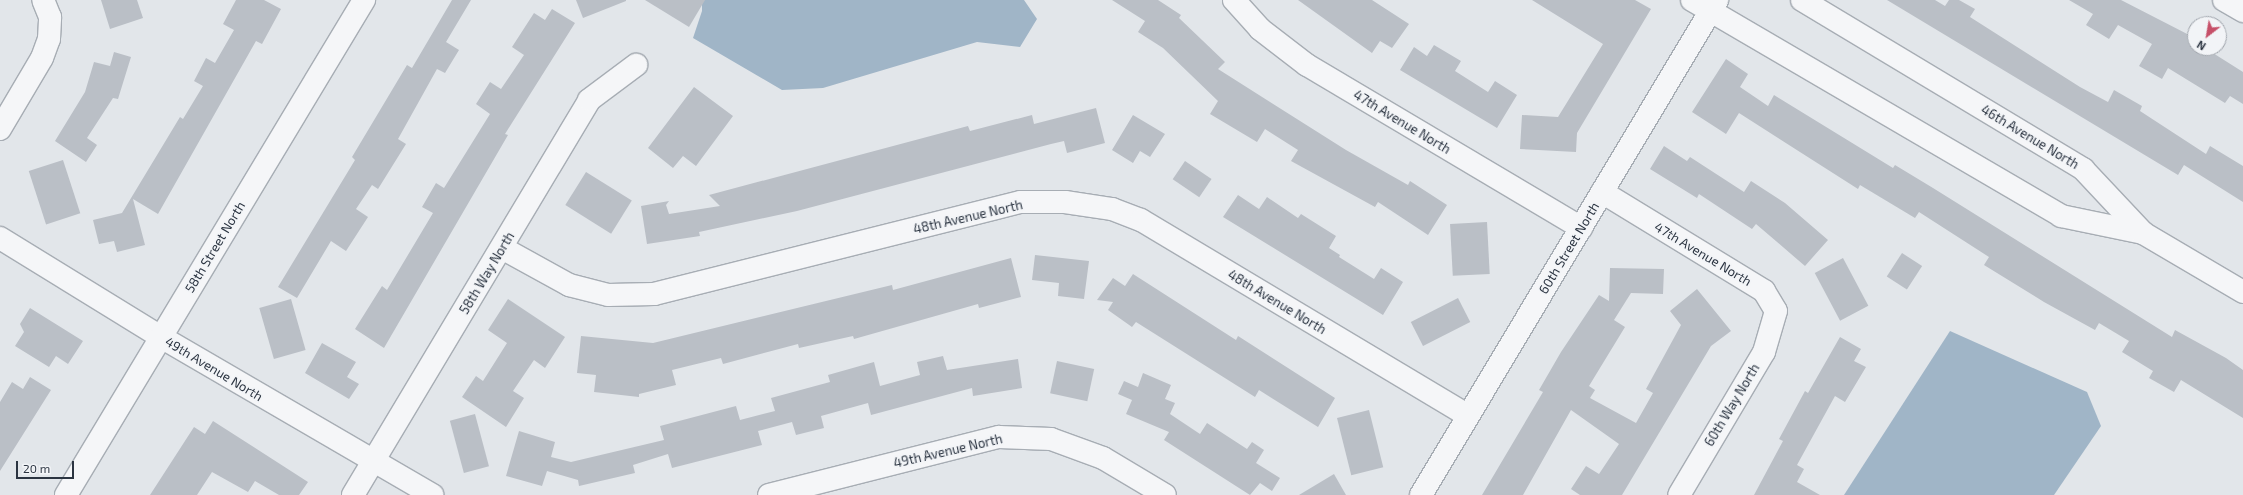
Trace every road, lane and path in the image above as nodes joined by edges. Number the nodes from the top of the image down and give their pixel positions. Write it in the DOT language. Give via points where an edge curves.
graph roads {
  1 [pos="43,0"];
  2 [pos="364,0"];
  3 [pos="1234,0"];
  4 [pos="1692,0"];
  5 [pos="1802,0"];
  6 [pos="2224,0"];
  7 [pos="1714,6"];
  8 [pos="2243,11"];
  9 [pos="636,65"];
  10 [pos="0,129"];
  11 [pos="1602,192"];
  12 [pos="1581,228"];
  13 [pos="2143,232"];
  14 [pos="0,238"];
  15 [pos="502,248"];
  16 [pos="2243,292"];
  17 [pos="1776,311"];
  18 [pos="161,337"];
  19 [pos="1468,416"];
  20 [pos="372,462"];
  21 [pos="66,495"];
  22 [pos="353,495"];
  23 [pos="432,495"];
  24 [pos="769,495"];
  25 [pos="1165,495"];
  26 [pos="1420,495"];
  27 [pos="1679,495"];
  1 -- 10 [label="street" via="50,16 49,39 42,58"];
  2 -- 18 [label="street, 58th Street North"];
  3 -- 12 [label="street, 47th Avenue North" via="1260,28 1307,65"];
  4 -- 7 [label="street"];
  5 -- 13 [label="street, 46th Avenue North" via="2083,169"];
  6 -- 8 [label="street"];
  7 -- 11 [label="street, 60th Street North"];
  7 -- 13 [label="street" via="2061,216"];
  9 -- 15 [label="street, 58th Way North" via="589,100"];
  11 -- 12 [label="street, 60th Street North"];
  11 -- 17 [label="street, 47th Avenue North" via="1764,291"];
  12 -- 19 [label="street, 60th Street North"];
  13 -- 16 [label="street, 46th Avenue North"];
  14 -- 18 [label="street, 49th Avenue North"];
  15 -- 19 [label="street, 48th Avenue North" via="569,285 608,295 654,294 1021,202 1066,202 1112,209 1141,220"];
  15 -- 20 [label="street, 58th Way North"];
  17 -- 27 [label="street, 60th Way North" via="1764,352"];
  18 -- 20 [label="street, 49th Avenue North"];
  18 -- 21 [label="street, 58th Street North"];
  19 -- 26 [label="street, 60th Street North"];
  20 -- 22 [label="street, 58th Way North"];
  20 -- 23 [label="street, 49th Avenue North"];
  24 -- 25 [label="street, 49th Avenue North" via="999,437 1051,439 1103,458"];
}
